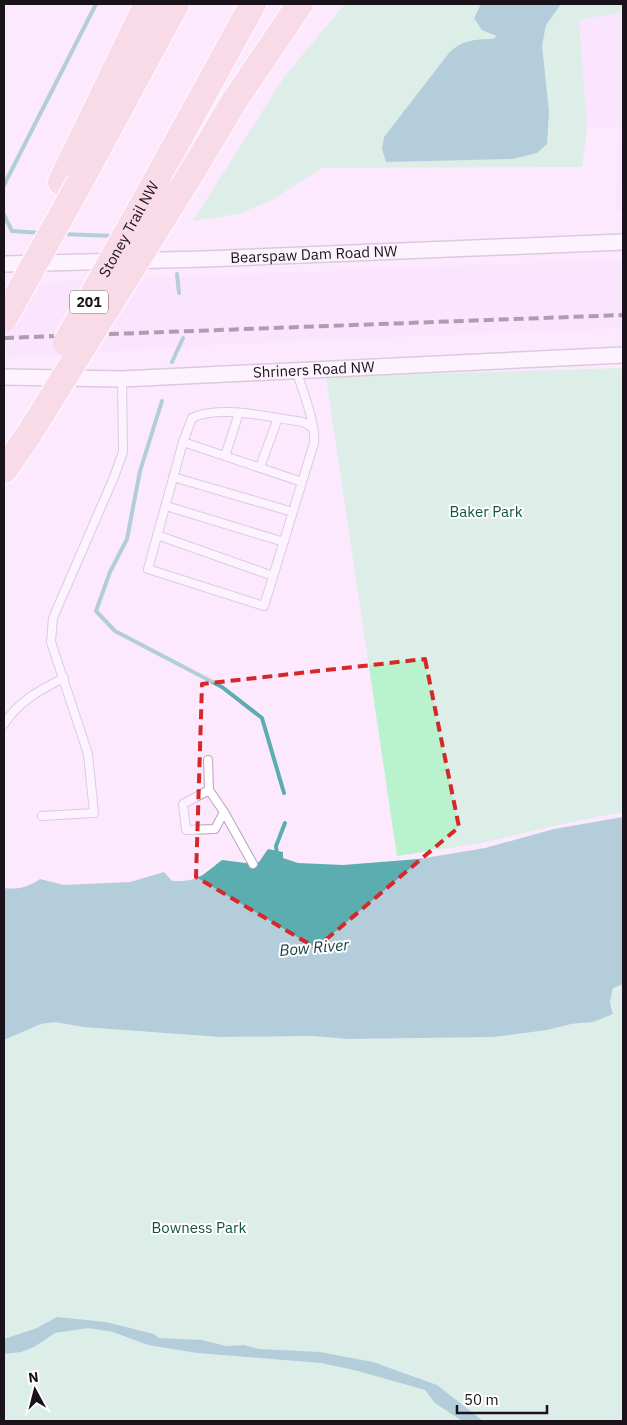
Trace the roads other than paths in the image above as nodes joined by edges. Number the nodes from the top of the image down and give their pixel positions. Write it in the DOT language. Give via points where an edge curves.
graph roads {
  1 [pos="147,4"];
  2 [pos="176,4"];
  3 [pos="253,4"];
  4 [pos="300,4"];
  5 [pos="70,182"];
  6 [pos="623,242"];
  7 [pos="4,264"];
  8 [pos="4,285"];
  9 [pos="4,319"];
  10 [pos="623,355"];
  11 [pos="296,370"];
  12 [pos="4,377"];
  13 [pos="122,378"];
  14 [pos="239,413"];
  15 [pos="278,418"];
  16 [pos="312,427"];
  17 [pos="23,431"];
  18 [pos="183,442"];
  19 [pos="4,454"];
  20 [pos="225,456"];
  21 [pos="260,468"];
  22 [pos="4,470"];
  23 [pos="173,477"];
  24 [pos="302,482"];
  25 [pos="166,506"];
  26 [pos="293,512"];
  27 [pos="157,535"];
  28 [pos="284,542"];
  29 [pos="273,576"];
  30 [pos="64,678"];
  31 [pos="4,724"];
  32 [pos="208,760"];
  33 [pos="209,790"];
  34 [pos="224,812"];
  35 [pos="42,816"];
  36 [pos="253,864"];
  1 -- 5 [label="highway"];
  2 -- 5 [label="highway"];
  3 -- 17 [label="highway, Stoney Trail NW / 201, bridge"];
  4 -- 17 [label="highway, bridge"];
  5 -- 8 [label="highway"];
  5 -- 9 [label="highway, bridge"];
  6 -- 7 [label="street, Bearspaw Dam Road NW"];
  10 -- 11 [label="street, Shriners Road NW"];
  11 -- 13 [label="street, Shriners Road NW"];
  11 -- 16 [label="lane"];
  12 -- 13 [label="street, Shriners Road NW"];
  13 -- 30 [label="lane" via="123,452 53,618 51,642"];
  14 -- 15 [label="lane"];
  14 -- 18 [label="lane" via="204,412 192,418"];
  14 -- 20 [label="lane"];
  15 -- 16 [label="lane" via="303,422"];
  15 -- 21 [label="lane"];
  16 -- 24 [label="lane" via="314,443"];
  17 -- 19 [label="highway, Stoney Trail NW / 201"];
  17 -- 22 [label="highway"];
  18 -- 20 [label="lane"];
  18 -- 23 [label="lane"];
  20 -- 21 [label="lane"];
  21 -- 24 [label="lane"];
  23 -- 25 [label="lane"];
  23 -- 26 [label="lane"];
  24 -- 26 [label="lane"];
  25 -- 27 [label="lane"];
  25 -- 28 [label="lane"];
  26 -- 28 [label="lane"];
  27 -- 29 [label="lane"];
  27 -- 29 [label="lane" via="148,569 264,606"];
  28 -- 29 [label="lane"];
  30 -- 31 [label="lane" via="40,690 10,714"];
  30 -- 35 [label="lane" via="88,754 94,813"];
  32 -- 33 [label="lane"];
  33 -- 34 [label="lane"];
  33 -- 34 [label="lane" via="183,804 186,830 215,829"];
  34 -- 36 [label="lane"];
}
